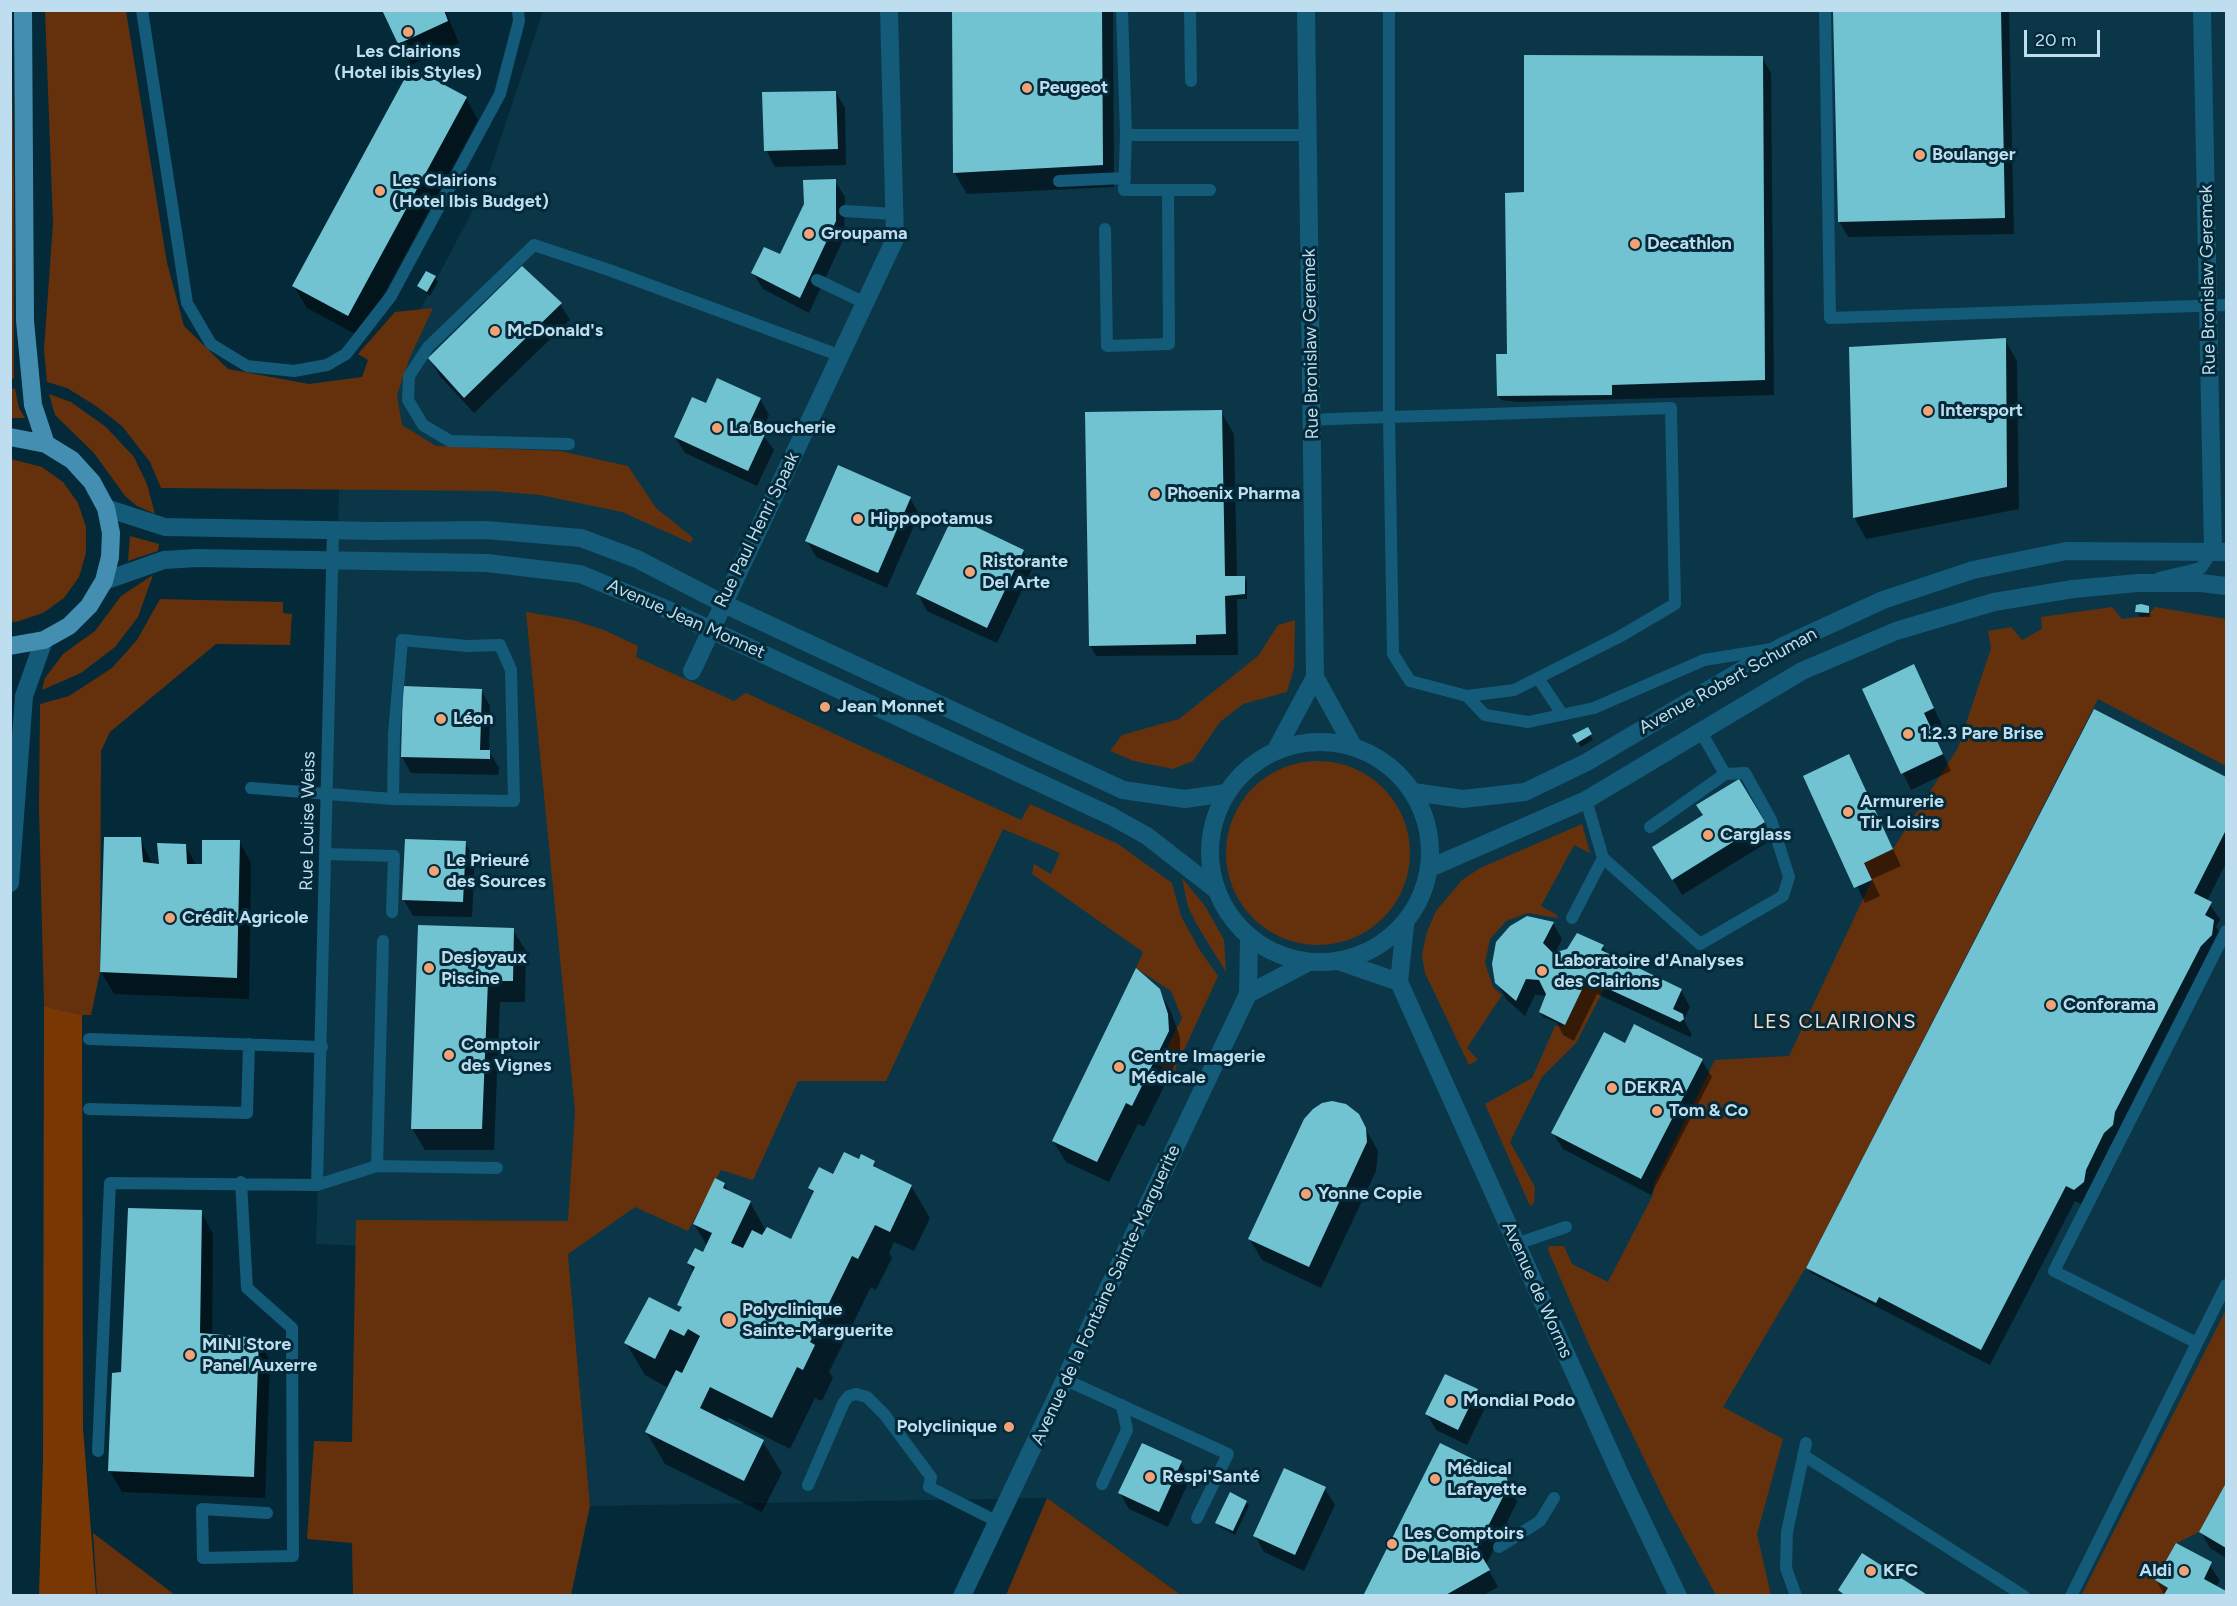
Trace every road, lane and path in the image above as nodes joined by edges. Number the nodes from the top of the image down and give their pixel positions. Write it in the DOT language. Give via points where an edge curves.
graph roads {
  1 [pos="23,10"];
  2 [pos="142,10"];
  3 [pos="518,10"];
  4 [pos="889,10"];
  5 [pos="1122,10"];
  6 [pos="1190,10"];
  7 [pos="1306,10"];
  8 [pos="1389,10"];
  9 [pos="1825,10"];
  10 [pos="2202,10"];
  11 [pos="1191,81"];
  12 [pos="1126,135"];
  13 [pos="1307,135"];
  14 [pos="1125,178"];
  15 [pos="1059,181"];
  16 [pos="1168,190"];
  17 [pos="1210,190"];
  18 [pos="845,211"];
  19 [pos="894,214"];
  20 [pos="1105,229"];
  21 [pos="817,280"];
  22 [pos="865,303"];
  23 [pos="2217,305"];
  24 [pos="841,357"];
  25 [pos="1389,417"];
  26 [pos="1312,420"];
  27 [pos="10,437"];
  28 [pos="46,444"];
  29 [pos="569,444"];
  30 [pos="106,508"];
  31 [pos="333,531"];
  32 [pos="2220,551"];
  33 [pos="333,560"];
  34 [pos="104,581"];
  35 [pos="2138,583"];
  36 [pos="2226,586"];
  37 [pos="722,603"];
  38 [pos="709,628"];
  39 [pos="44,640"];
  40 [pos="10,646"];
  41 [pos="1781,647"];
  42 [pos="692,671"];
  43 [pos="1315,676"];
  44 [pos="1538,678"];
  45 [pos="1467,696"];
  46 [pos="1562,714"];
  47 [pos="1701,732"];
  48 [pos="1353,746"];
  49 [pos="1278,748"];
  50 [pos="1725,774"];
  51 [pos="251,788"];
  52 [pos="327,792"];
  53 [pos="1413,792"];
  54 [pos="1226,793"];
  55 [pos="393,799"];
  56 [pos="1586,800"];
  57 [pos="1650,827"];
  58 [pos="326,854"];
  59 [pos="1603,858"];
  60 [pos="1430,868"];
  61 [pos="10,884"];
  62 [pos="1215,889"];
  63 [pos="392,912"];
  64 [pos="1572,918"];
  65 [pos="1405,925"];
  66 [pos="2226,931"];
  67 [pos="1249,938"];
  68 [pos="383,941"];
  69 [pos="1341,962"];
  70 [pos="1307,963"];
  71 [pos="1399,982"];
  72 [pos="1248,994"];
  73 [pos="89,1039"];
  74 [pos="249,1044"];
  75 [pos="322,1047"];
  76 [pos="89,1109"];
  77 [pos="376,1166"];
  78 [pos="497,1168"];
  79 [pos="241,1182"];
  80 [pos="317,1185"];
  81 [pos="1566,1227"];
  82 [pos="1516,1244"];
  83 [pos="2226,1285"];
  84 [pos="2197,1343"];
  85 [pos="1066,1380"];
  86 [pos="1122,1405"];
  87 [pos="1806,1443"];
  88 [pos="98,1451"];
  89 [pos="1803,1455"];
  90 [pos="1102,1484"];
  91 [pos="808,1485"];
  92 [pos="1554,1498"];
  93 [pos="267,1513"];
  94 [pos="1197,1518"];
  95 [pos="998,1522"];
  96 [pos="1499,1547"];
  97 [pos="962,1596"];
  98 [pos="1678,1596"];
  99 [pos="1796,1596"];
  100 [pos="2024,1596"];
  101 [pos="2071,1596"];
  1 -- 28 [label="main road" via="25,321 33,405"];
  2 -- 3 [label="lane" via="187,303 211,344 247,366 294,371 327,365 346,354 391,296 500,94 519,21"];
  4 -- 19 [label="street, Rue Paul Henri Spaak"];
  5 -- 12 [label="lane"];
  6 -- 11 [label="lane"];
  7 -- 13 [label="street, Rue Bronislaw Geremek"];
  8 -- 25 [label="lane"];
  9 -- 23 [label="lane" via="1830,318"];
  10 -- 23 [label="street, Rue Bronislaw Geremek"];
  12 -- 13 [label="lane"];
  12 -- 14 [label="lane"];
  13 -- 26 [label="street, Rue Bronislaw Geremek"];
  14 -- 15 [label="lane"];
  14 -- 16 [label="lane" via="1124,190"];
  16 -- 17 [label="lane"];
  16 -- 20 [label="lane" via="1170,344 1107,346"];
  18 -- 19 [label="lane"];
  19 -- 22 [label="street, Rue Paul Henri Spaak" via="895,239"];
  21 -- 22 [label="lane"];
  22 -- 24 [label="street, Rue Paul Henri Spaak"];
  23 -- 32 [label="street, Rue Bronislaw Geremek"];
  24 -- 29 [label="lane" via="534,245 428,347 409,376 408,400 423,425 450,441"];
  24 -- 37 [label="street, Rue Paul Henri Spaak"];
  25 -- 26 [label="lane"];
  25 -- 44 [label="lane" via="1671,408 1675,604 1619,638"];
  25 -- 45 [label="lane" via="1394,654 1410,681"];
  26 -- 43 [label="street, Rue Bronislaw Geremek"];
  27 -- 28 [label="main road"];
  28 -- 30 [label="main road" via="72,460 92,482"];
  30 -- 31 [label="street, Avenue Jean Monnet" via="165,527"];
  30 -- 34 [label="main road" via="111,532"];
  31 -- 33 [label="lane, Rue Louise Weiss"];
  31 -- 37 [label="street, Avenue Jean Monnet" via="486,530 581,538 637,559"];
  32 -- 35 [label="lane" via="2201,568"];
  32 -- 41 [label="street, Avenue Robert Schuman" via="2066,551 1973,570 1882,600"];
  33 -- 34 [label="street, Avenue Jean Monnet" via="164,560"];
  33 -- 38 [label="street, Avenue Jean Monnet" via="487,563 580,574"];
  33 -- 52 [label="lane, Rue Louise Weiss"];
  34 -- 39 [label="main road" via="89,606 69,626"];
  35 -- 36 [label="street, Avenue Robert Schuman"];
  35 -- 47 [label="street, Avenue Robert Schuman" via="1994,602 1896,631 1802,671"];
  37 -- 38 [label="street, Rue Paul Henri Spaak"];
  37 -- 54 [label="street, Avenue Jean Monnet" via="1123,790 1185,799"];
  38 -- 42 [label="street, Rue Paul Henri Spaak"];
  38 -- 62 [label="street, Avenue Jean Monnet" via="1111,816 1147,836"];
  39 -- 40 [label="main road"];
  39 -- 61 [label="street" via="24,696"];
  41 -- 46 [label="lane" via="1704,660 1594,708"];
  41 -- 53 [label="street, Avenue Robert Schuman" via="1587,762 1526,792 1463,799"];
  43 -- 48 [label="street, Rue Bronislaw Geremek"];
  43 -- 49 [label="street, Rue Bronislaw Geremek"];
  44 -- 45 [label="lane" via="1514,690"];
  44 -- 46 [label="lane"];
  45 -- 46 [label="lane" via="1485,714 1528,722"];
  47 -- 50 [label="lane"];
  47 -- 56 [label="street, Avenue Robert Schuman"];
  48 -- 49 [label="street" via="1315,741"];
  48 -- 53 [label="street" via="1394,770"];
  49 -- 54 [label="street" via="1249,767"];
  50 -- 57 [label="lane"];
  50 -- 59 [label="lane" via="1745,773 1771,820 1789,877 1783,896 1700,944"];
  51 -- 52 [label="lane"];
  52 -- 55 [label="lane"];
  52 -- 58 [label="lane, Rue Louise Weiss"];
  53 -- 60 [label="street" via="1429,833"];
  54 -- 62 [label="street" via="1213,824 1209,856"];
  55 -- 55 [label="lane" via="514,801 511,670 500,645 402,640"];
  56 -- 59 [label="lane"];
  56 -- 60 [label="street, Avenue Robert Schuman"];
  58 -- 63 [label="lane" via="394,856"];
  58 -- 75 [label="lane, Rue Louise Weiss"];
  59 -- 64 [label="lane"];
  60 -- 65 [label="street" via="1422,898"];
  62 -- 67 [label="street" via="1228,916"];
  65 -- 69 [label="street" via="1376,949"];
  65 -- 71 [label="street"];
  66 -- 84 [label="lane" via="2054,1271"];
  67 -- 70 [label="street"];
  67 -- 72 [label="street, Avenue de la Fontaine Sainte-Marguerite"];
  68 -- 77 [label="lane"];
  69 -- 70 [label="street"];
  69 -- 71 [label="street"];
  70 -- 72 [label="street"];
  71 -- 82 [label="street, Avenue de Worms"];
  72 -- 85 [label="street, Avenue de la Fontaine Sainte-Marguerite"];
  73 -- 74 [label="lane"];
  74 -- 75 [label="lane"];
  74 -- 76 [label="lane" via="247,1113"];
  75 -- 80 [label="lane, Rue Louise Weiss"];
  77 -- 78 [label="lane"];
  77 -- 80 [label="lane"];
  79 -- 80 [label="lane"];
  79 -- 88 [label="lane" via="110,1183"];
  79 -- 93 [label="lane" via="247,1288 292,1328 293,1556 203,1558 202,1509"];
  81 -- 82 [label="lane"];
  82 -- 98 [label="street, Avenue de Worms"];
  83 -- 84 [label="lane"];
  84 -- 101 [label="lane"];
  85 -- 86 [label="lane"];
  85 -- 95 [label="street, Avenue de la Fontaine Sainte-Marguerite"];
  86 -- 90 [label="lane" via="1127,1430"];
  86 -- 94 [label="lane" via="1228,1454"];
  87 -- 89 [label="lane"];
  89 -- 99 [label="lane" via="1787,1532 1786,1568"];
  89 -- 100 [label="lane"];
  91 -- 95 [label="lane" via="844,1402 856,1394 867,1397 884,1414 931,1477 929,1487"];
  92 -- 96 [label="lane" via="1540,1521"];
  95 -- 97 [label="street, Avenue de la Fontaine Sainte-Marguerite"];
}
